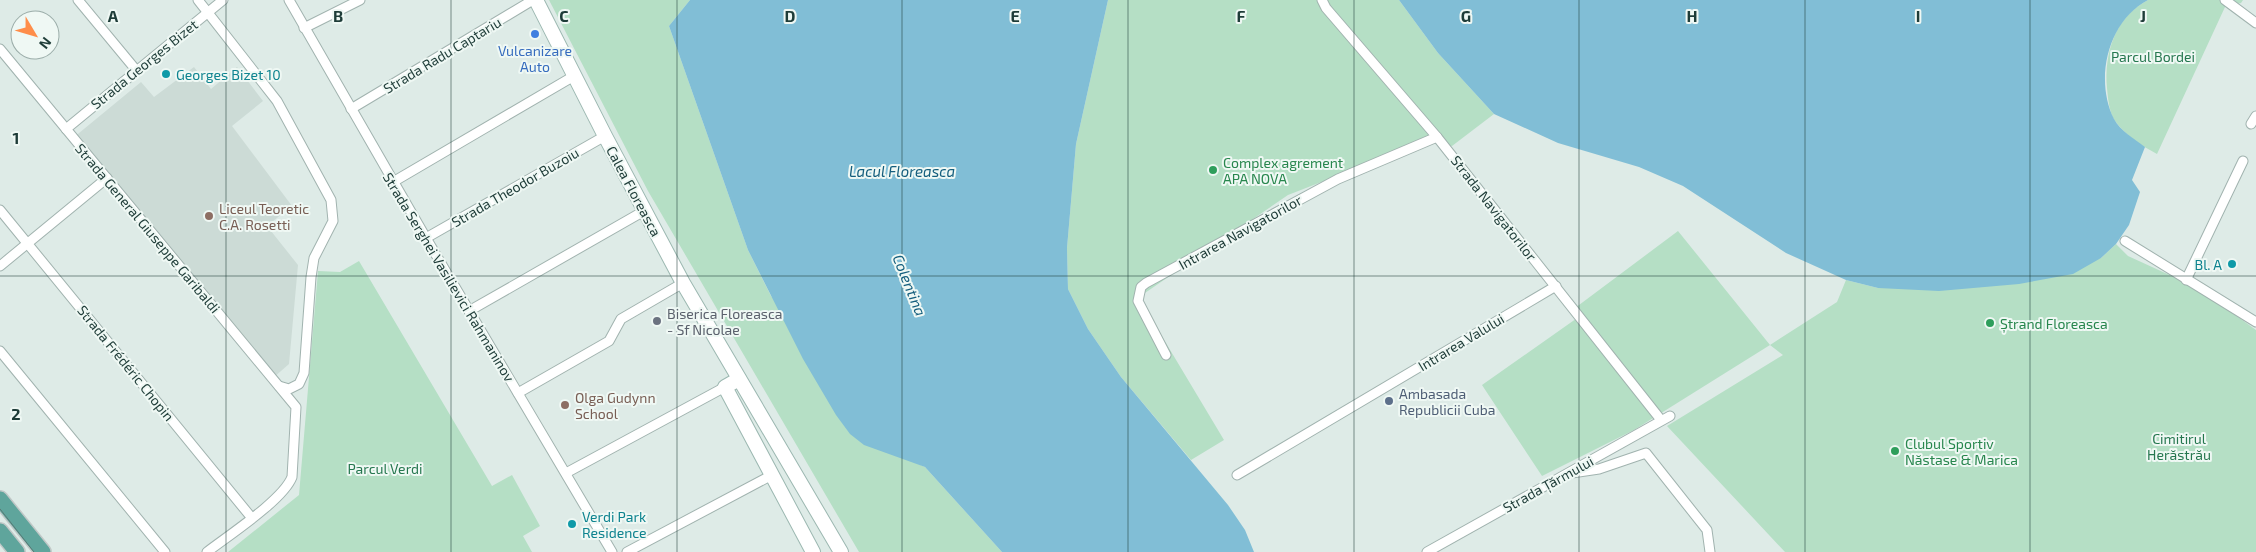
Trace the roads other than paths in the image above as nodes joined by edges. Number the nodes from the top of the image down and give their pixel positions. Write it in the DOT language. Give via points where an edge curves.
graph roads {
  1 [pos="78,0"];
  2 [pos="198,0"];
  3 [pos="223,0"];
  4 [pos="289,0"];
  5 [pos="360,0"];
  6 [pos="534,0"];
  7 [pos="1322,0"];
  8 [pos="2225,0"];
  9 [pos="2240,0"];
  10 [pos="2237,10"];
  11 [pos="208,12"];
  12 [pos="2256,23"];
  13 [pos="304,28"];
  14 [pos="0,49"];
  15 [pos="136,70"];
  16 [pos="574,76"];
  17 [pos="351,109"];
  18 [pos="66,129"];
  19 [pos="605,136"];
  20 [pos="1437,137"];
  21 [pos="2243,161"];
  22 [pos="106,178"];
  23 [pos="393,182"];
  24 [pos="0,210"];
  25 [pos="644,210"];
  26 [pos="426,238"];
  27 [pos="2125,241"];
  28 [pos="28,244"];
  29 [pos="0,266"];
  30 [pos="2186,280"];
  31 [pos="683,283"];
  32 [pos="1556,286"];
  33 [pos="469,311"];
  34 [pos="2256,322"];
  35 [pos="0,352"];
  36 [pos="1166,355"];
  37 [pos="741,382"];
  38 [pos="279,386"];
  39 [pos="518,393"];
  40 [pos="728,393"];
  41 [pos="1670,416"];
  42 [pos="1661,420"];
  43 [pos="566,473"];
  44 [pos="1567,473"];
  45 [pos="772,475"];
  46 [pos="1237,475"];
  47 [pos="0,499"];
  48 [pos="252,517"];
  49 [pos="0,531"];
  50 [pos="17,552"];
  51 [pos="43,552"];
  52 [pos="165,552"];
  53 [pos="207,552"];
  54 [pos="612,552"];
  55 [pos="627,552"];
  56 [pos="813,552"];
  57 [pos="840,552"];
  58 [pos="1426,552"];
  59 [pos="1710,552"];
  1 -- 15 [label="street"];
  2 -- 11 [label="street"];
  3 -- 11 [label="street, Strada Georges Bizet"];
  4 -- 13 [label="street, Strada Serghei Vasilievici Rahmaninov"];
  5 -- 13 [label="street"];
  6 -- 16 [label="main road, Calea Floreasca"];
  6 -- 17 [label="street, Strada Radu Captariu"];
  7 -- 20 [label="street, Strada Navigatorilor"];
  8 -- 10 [label="street"];
  9 -- 10 [label="street"];
  10 -- 12 [label="street"];
  11 -- 15 [label="street, Strada Georges Bizet"];
  11 -- 38 [label="street" via="277,101 334,209 333,221 314,258 304,374 299,384 289,389"];
  13 -- 17 [label="street, Strada Serghei Vasilievici Rahmaninov"];
  14 -- 18 [label="street, Strada General Giuseppe Garibaldi"];
  15 -- 18 [label="street, Strada Georges Bizet"];
  16 -- 19 [label="main road, Calea Floreasca"];
  16 -- 23 [label="street"];
  17 -- 23 [label="street, Strada Serghei Vasilievici Rahmaninov"];
  18 -- 22 [label="street, Strada General Giuseppe Garibaldi"];
  19 -- 25 [label="main road, Calea Floreasca"];
  19 -- 26 [label="street, Strada Theodor Buzoiu"];
  20 -- 32 [label="street, Strada Navigatorilor"];
  20 -- 36 [label="street, Intrarea Navigatorilor" via="1338,179 1141,287 1140,308"];
  21 -- 30 [label="street"];
  22 -- 28 [label="street"];
  22 -- 38 [label="street, Strada General Giuseppe Garibaldi"];
  23 -- 26 [label="street, Strada Serghei Vasilievici Rahmaninov"];
  24 -- 28 [label="street, Strada Frédéric Chopin"];
  25 -- 31 [label="main road, Calea Floreasca"];
  25 -- 33 [label="street"];
  26 -- 33 [label="street, Strada Serghei Vasilievici Rahmaninov"];
  27 -- 30 [label="street"];
  28 -- 29 [label="street"];
  28 -- 48 [label="street, Strada Frédéric Chopin"];
  30 -- 34 [label="street"];
  31 -- 37 [label="main road, Calea Floreasca"];
  31 -- 39 [label="street" via="621,319 609,341"];
  32 -- 42 [label="street, Strada Navigatorilor"];
  32 -- 46 [label="street, Intrarea Valului"];
  33 -- 39 [label="street, Strada Serghei Vasilievici Rahmaninov"];
  35 -- 52 [label="street"];
  37 -- 40 [label="main road"];
  37 -- 57 [label="main road, Calea Floreasca"];
  38 -- 48 [label="street, Strada General Giuseppe Garibaldi" via="296,408 292,477 287,487"];
  39 -- 43 [label="street, Strada Serghei Vasilievici Rahmaninov"];
  40 -- 43 [label="street"];
  40 -- 45 [label="main road"];
  41 -- 42 [label="street, Strada Țărmului"];
  42 -- 44 [label="street, Strada Țărmului"];
  43 -- 54 [label="street, Strada Serghei Vasilievici Rahmaninov"];
  44 -- 58 [label="street, Strada Țărmului"];
  44 -- 59 [label="street" via="1599,469 1646,453 1707,530"];
  45 -- 55 [label="street"];
  45 -- 56 [label="main road"];
  47 -- 51 [label="main road"];
  48 -- 53 [label="street"];
  49 -- 50 [label="main road"];
}
